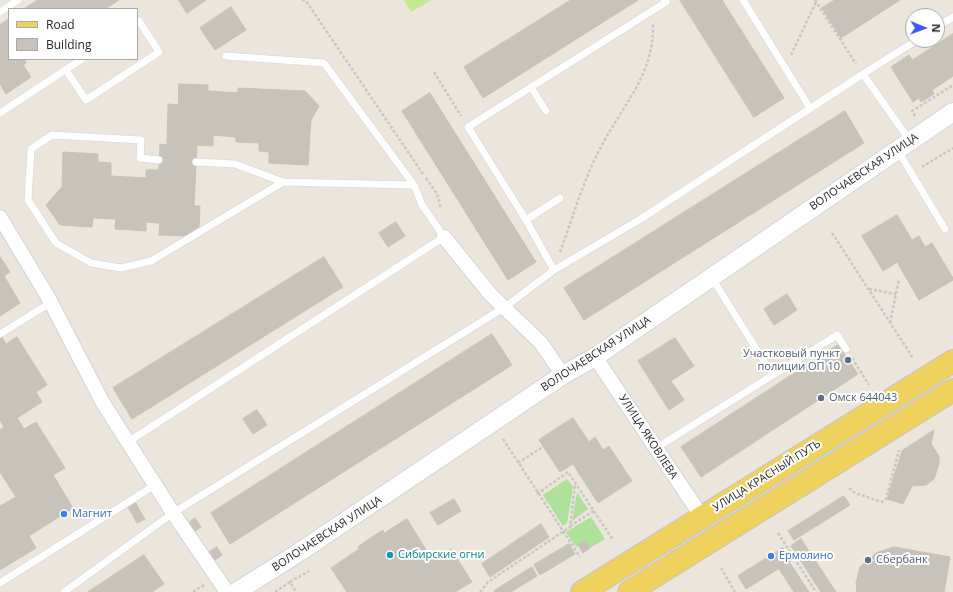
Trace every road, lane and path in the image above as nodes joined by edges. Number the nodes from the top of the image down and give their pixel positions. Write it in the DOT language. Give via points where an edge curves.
graph roads {
  1 [pos="18,0"];
  2 [pos="664,0"];
  3 [pos="743,0"];
  4 [pos="815,1"];
  5 [pos="653,10"];
  6 [pos="0,12"];
  7 [pos="138,22"];
  8 [pos="905,48"];
  9 [pos="226,56"];
  10 [pos="81,60"];
  11 [pos="785,68"];
  12 [pos="66,70"];
  13 [pos="434,72"];
  14 [pos="863,74"];
  15 [pos="531,87"];
  16 [pos="810,108"];
  17 [pos="546,111"];
  18 [pos="953,112"];
  19 [pos="0,113"];
  20 [pos="468,127"];
  21 [pos="904,146"];
  22 [pos="953,148"];
  23 [pos="160,160"];
  24 [pos="196,162"];
  25 [pos="911,174"];
  26 [pos="282,182"];
  27 [pos="414,185"];
  28 [pos="560,198"];
  29 [pos="0,217"];
  30 [pos="526,220"];
  31 [pos="945,229"];
  32 [pos="832,233"];
  33 [pos="444,237"];
  34 [pos="554,270"];
  35 [pos="711,277"];
  36 [pos="899,279"];
  37 [pos="868,289"];
  38 [pos="896,294"];
  39 [pos="50,303"];
  40 [pos="505,307"];
  41 [pos="890,323"];
  42 [pos="0,334"];
  43 [pos="846,349"];
  44 [pos="595,357"];
  45 [pos="912,358"];
  46 [pos="953,361"];
  47 [pos="772,374"];
  48 [pos="562,375"];
  49 [pos="869,385"];
  50 [pos="953,390"];
  51 [pos="502,439"];
  52 [pos="128,442"];
  53 [pos="541,448"];
  54 [pos="656,448"];
  55 [pos="899,450"];
  56 [pos="518,463"];
  57 [pos="575,484"];
  58 [pos="155,485"];
  59 [pos="849,488"];
  60 [pos="537,494"];
  61 [pos="594,511"];
  62 [pos="173,513"];
  63 [pos="702,517"];
  64 [pos="570,527"];
  65 [pos="562,531"];
  66 [pos="778,533"];
  67 [pos="718,536"];
  68 [pos="613,540"];
  69 [pos="580,557"];
  70 [pos="721,568"];
  71 [pos="309,571"];
  72 [pos="290,582"];
  73 [pos="0,583"];
  74 [pos="64,592"];
  75 [pos="227,592"];
  76 [pos="236,592"];
  77 [pos="275,592"];
  78 [pos="296,592"];
  79 [pos="480,592"];
  80 [pos="582,592"];
  81 [pos="629,592"];
  82 [pos="735,592"];
  83 [pos="816,592"];
  1 -- 6 [label="lane"];
  2 -- 5 [label="lane" via="666,2"];
  3 -- 11 [label="lane"];
  4 -- 11 [label="path"];
  4 -- 14 [label="path"];
  5 -- 15 [label="lane"];
  5 -- 34 [label="path" via="651,57 602,146"];
  7 -- 12 [label="lane" via="159,52 113,83 86,100"];
  8 -- 14 [label="lane"];
  9 -- 27 [label="lane" via="324,63"];
  10 -- 12 [label="lane"];
  11 -- 16 [label="lane"];
  12 -- 19 [label="lane"];
  13 -- 20 [label="path"];
  14 -- 16 [label="lane"];
  14 -- 21 [label="lane"];
  15 -- 17 [label="lane"];
  15 -- 20 [label="lane"];
  16 -- 34 [label="lane" via="639,220"];
  18 -- 21 [label="street, ВОЛОЧАЕВСКАЯ УЛИЦА"];
  20 -- 30 [label="lane"];
  21 -- 25 [label="lane"];
  21 -- 35 [label="street, ВОЛОЧАЕВСКАЯ УЛИЦА"];
  22 -- 25 [label="path"];
  23 -- 26 [label="lane" via="140,158 141,140 52,135 31,149 28,200 56,243 91,263 121,268 151,261"];
  24 -- 26 [label="lane" via="235,164"];
  25 -- 31 [label="lane"];
  26 -- 27 [label="lane"];
  27 -- 33 [label="lane" via="422,205"];
  28 -- 30 [label="lane"];
  29 -- 39 [label="street"];
  30 -- 34 [label="lane"];
  32 -- 37 [label="path"];
  33 -- 40 [label="street" via="491,295"];
  33 -- 52 [label="lane"];
  34 -- 40 [label="lane"];
  35 -- 44 [label="street, ВОЛОЧАЕВСКАЯ УЛИЦА"];
  35 -- 47 [label="lane"];
  36 -- 38 [label="path"];
  37 -- 38 [label="path"];
  37 -- 41 [label="path"];
  38 -- 41 [label="path"];
  39 -- 42 [label="lane"];
  39 -- 52 [label="street" via="103,403"];
  40 -- 48 [label="street" via="542,343"];
  40 -- 62 [label="lane"];
  41 -- 45 [label="path"];
  43 -- 47 [label="lane" via="837,335"];
  43 -- 49 [label="path"];
  44 -- 48 [label="street, ВОЛОЧАЕВСКАЯ УЛИЦА"];
  44 -- 54 [label="street, УЛИЦА ЯКОВЛЕВА"];
  46 -- 63 [label="main road, УЛИЦА КРАСНЫЙ ПУТЬ"];
  47 -- 54 [label="lane"];
  48 -- 76 [label="street, ВОЛОЧАЕВСКАЯ УЛИЦА" via="298,554"];
  50 -- 67 [label="main road"];
  51 -- 56 [label="path"];
  52 -- 58 [label="street"];
  53 -- 56 [label="path"];
  54 -- 63 [label="street, УЛИЦА ЯКОВЛЕВА"];
  55 -- 59 [label="path" via="886,499 882,502 855,493"];
  56 -- 60 [label="path"];
  57 -- 60 [label="path" via="568,472"];
  57 -- 61 [label="path"];
  57 -- 64 [label="path"];
  58 -- 62 [label="street"];
  58 -- 73 [label="lane"];
  60 -- 65 [label="path"];
  61 -- 64 [label="path"];
  61 -- 68 [label="path"];
  62 -- 74 [label="lane"];
  62 -- 75 [label="street"];
  63 -- 67 [label="main road"];
  63 -- 80 [label="main road, УЛИЦА КРАСНЫЙ ПУТЬ"];
  64 -- 65 [label="path"];
  65 -- 69 [label="path"];
  65 -- 79 [label="path" via="488,582"];
  66 -- 83 [label="path"];
  67 -- 81 [label="main road"];
  70 -- 82 [label="path"];
  71 -- 72 [label="path"];
  72 -- 77 [label="path"];
  72 -- 78 [label="path"];
}
